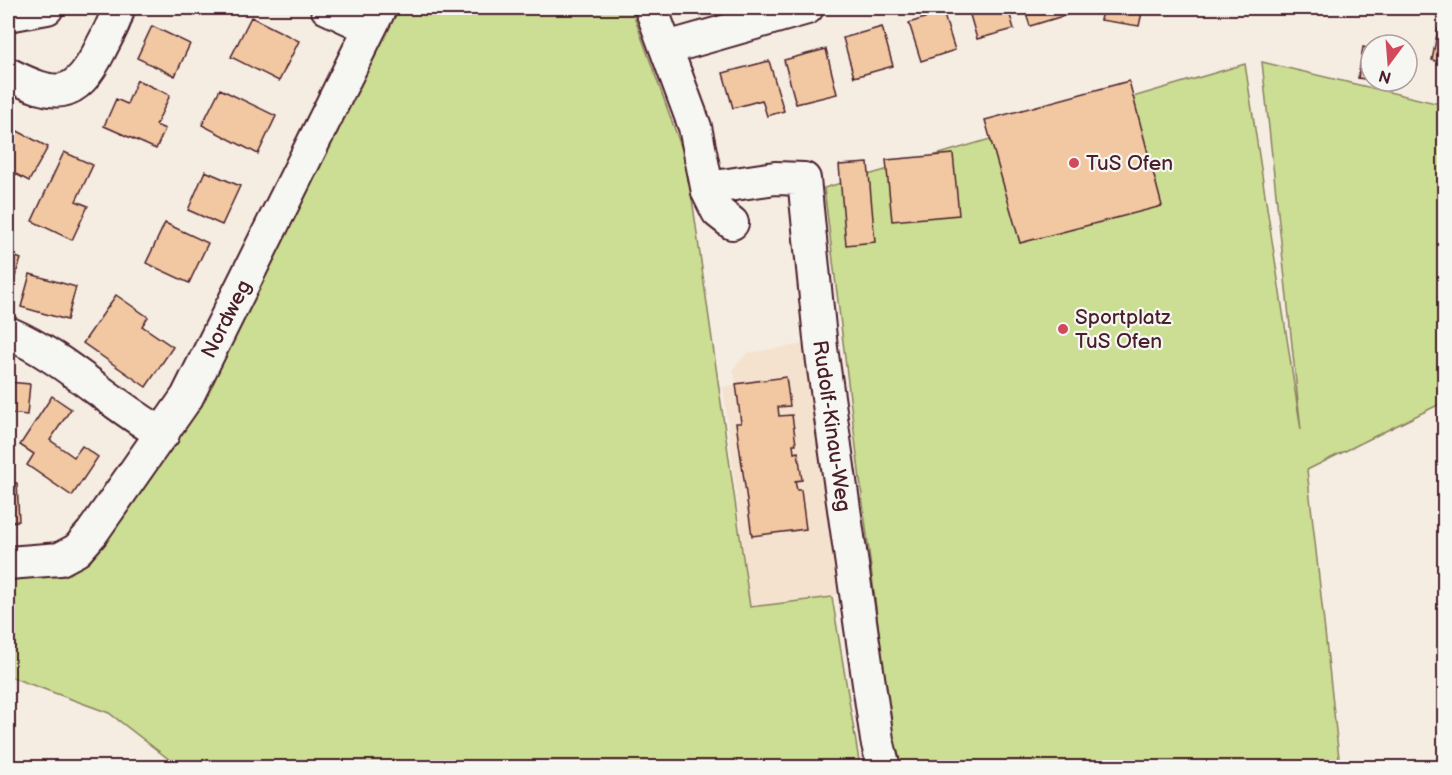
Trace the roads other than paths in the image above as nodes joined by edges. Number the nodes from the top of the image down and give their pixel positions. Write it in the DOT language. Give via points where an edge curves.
graph roads {
  1 [pos="47,8"];
  2 [pos="118,8"];
  3 [pos="327,8"];
  4 [pos="651,8"];
  5 [pos="807,8"];
  6 [pos="8,15"];
  7 [pos="375,18"];
  8 [pos="667,48"];
  9 [pos="8,74"];
  10 [pos="708,188"];
  11 [pos="732,223"];
  12 [pos="8,333"];
  13 [pos="163,434"];
  14 [pos="8,563"];
  15 [pos="884,768"];
  1 -- 6 [label="street"];
  2 -- 9 [label="street" via="90,70 77,84 48,90"];
  3 -- 7 [label="street"];
  4 -- 8 [label="street"];
  5 -- 8 [label="street"];
  7 -- 13 [label="street, Nordweg" via="187,397"];
  8 -- 10 [label="street" via="695,127"];
  10 -- 11 [label="street" via="718,212"];
  10 -- 15 [label="street, Rudolf-Kinau-Weg" via="775,178 804,179 821,348"];
  12 -- 13 [label="street" via="36,347 134,418"];
  13 -- 14 [label="street, Nordweg" via="77,550 60,559"];
}
